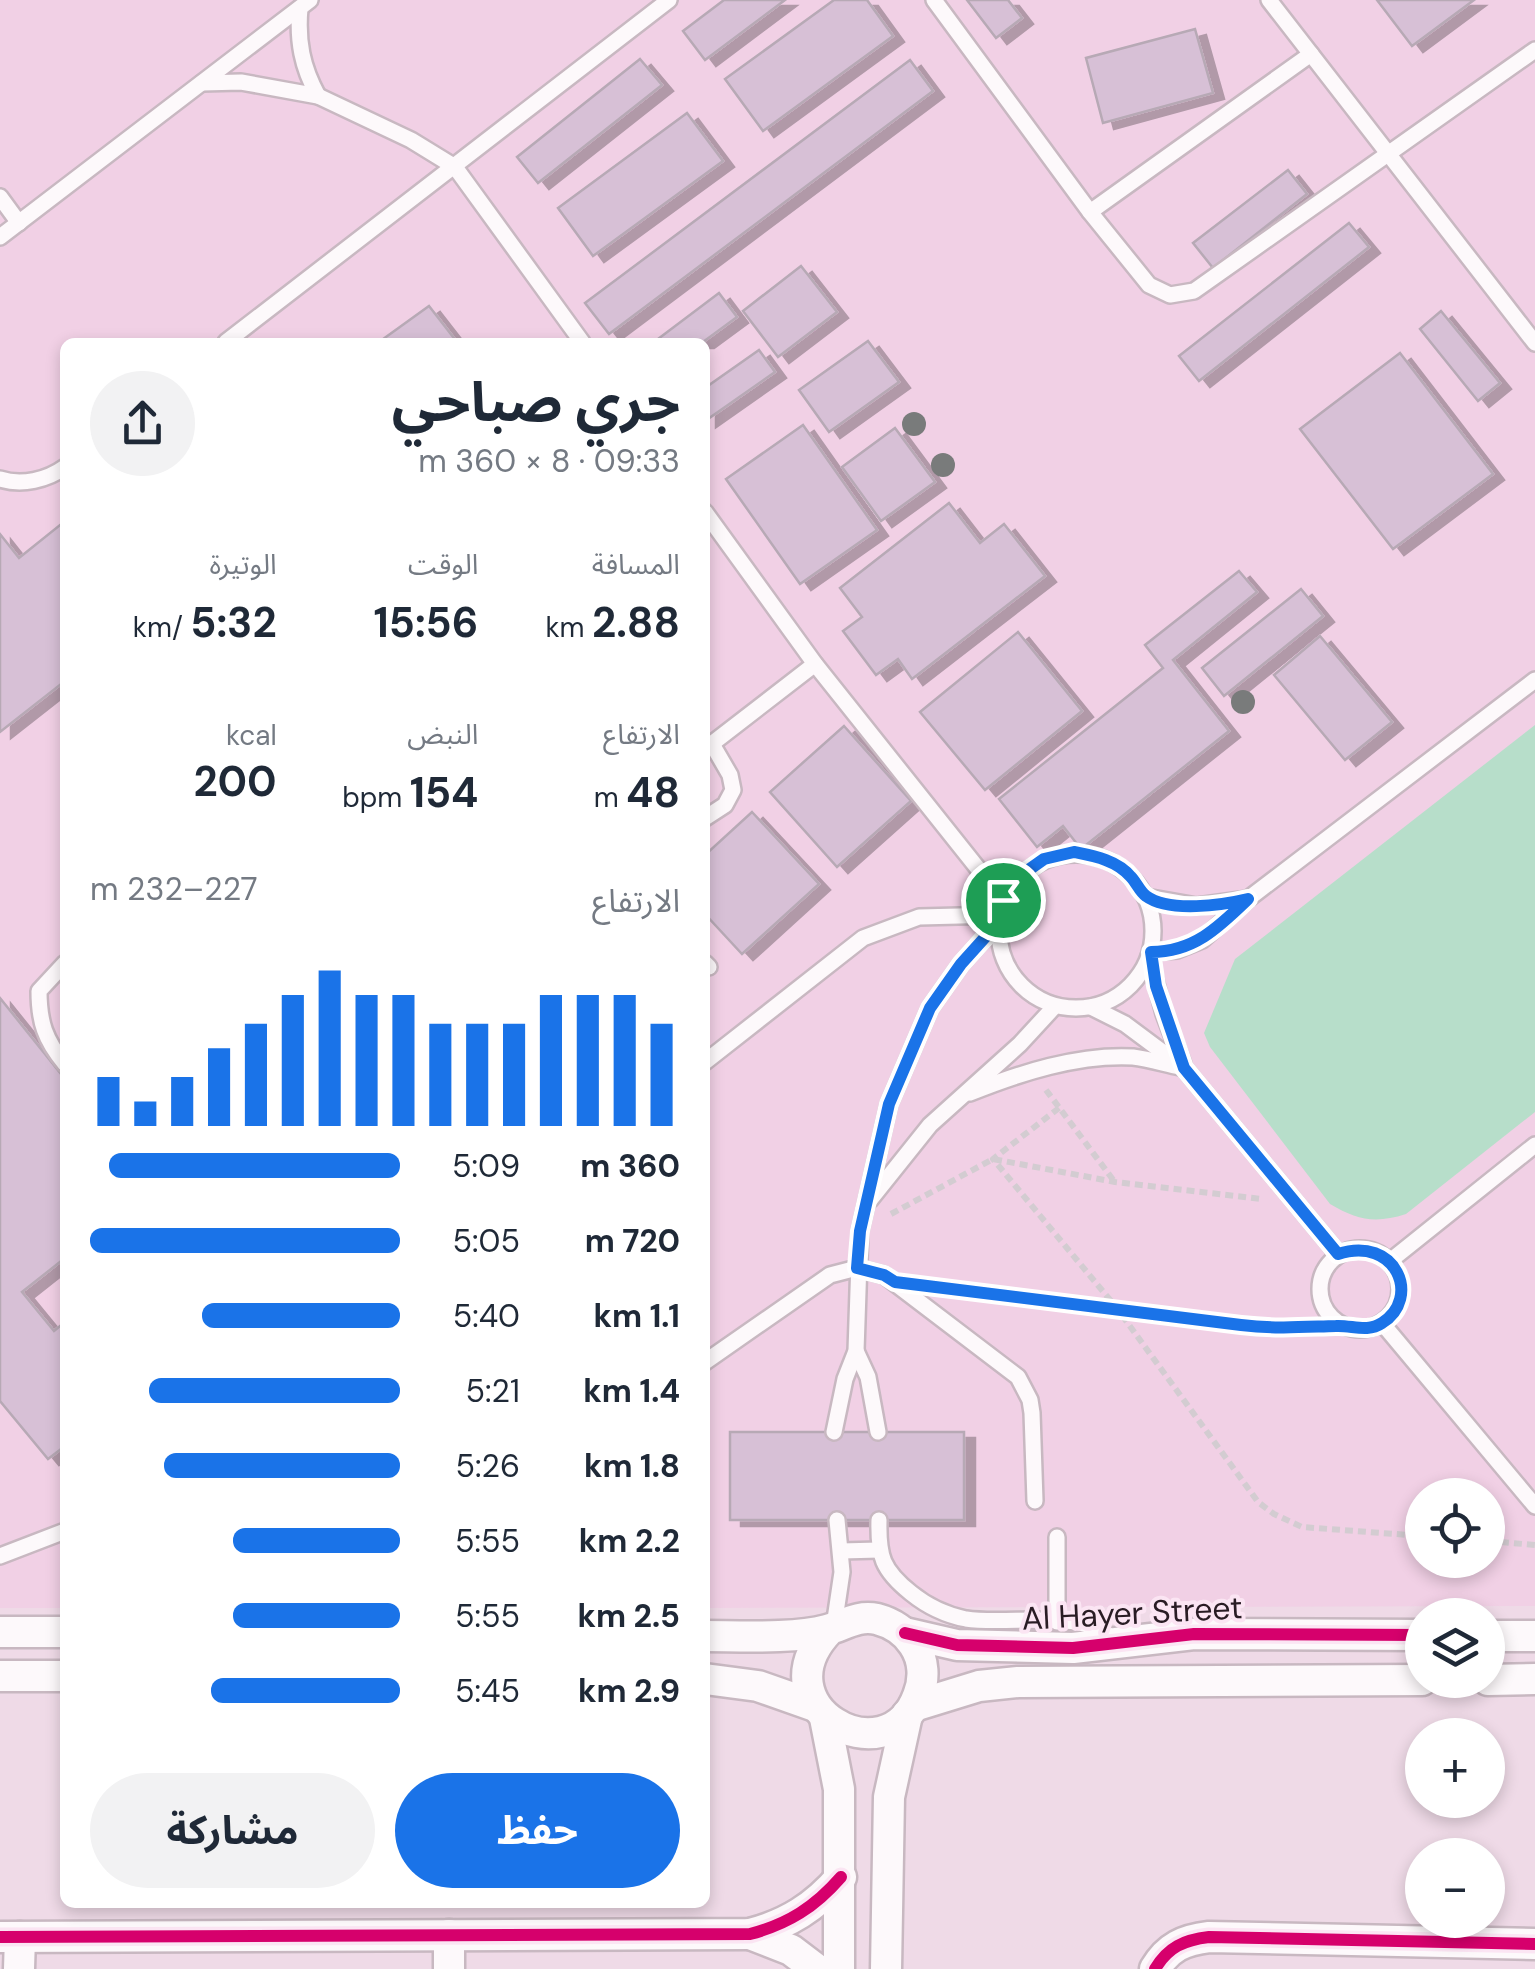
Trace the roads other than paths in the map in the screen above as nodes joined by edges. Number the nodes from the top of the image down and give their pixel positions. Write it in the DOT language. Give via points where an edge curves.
graph roads {
  1 [pos="669,0"];
  2 [pos="934,0"];
  3 [pos="1269,0"];
  4 [pos="305,4"];
  5 [pos="1535,50"];
  6 [pos="1310,54"];
  7 [pos="202,83"];
  8 [pos="318,96"];
  9 [pos="1388,156"];
  10 [pos="455,167"];
  11 [pos="0,197"];
  12 [pos="1090,212"];
  13 [pos="19,222"];
  14 [pos="0,237"];
  15 [pos="231,338"];
  16 [pos="579,338"];
  17 [pos="1535,343"];
  18 [pos="60,470"];
  19 [pos="0,479"];
  20 [pos="710,519"];
  21 [pos="816,664"];
  22 [pos="1535,680"];
  23 [pos="710,746"];
  24 [pos="710,748"];
  25 [pos="710,814"];
  26 [pos="1146,896"];
  27 [pos="1248,899"];
  28 [pos="999,913"];
  29 [pos="1150,955"];
  30 [pos="60,968"];
  31 [pos="1055,1006"];
  32 [pos="1091,1007"];
  33 [pos="60,1058"];
  34 [pos="710,1058"];
  35 [pos="1184,1068"];
  36 [pos="955,1099"];
  37 [pos="1535,1145"];
  38 [pos="867,1203"];
  39 [pos="1338,1254"];
  40 [pos="1390,1261"];
  41 [pos="857,1268"];
  42 [pos="1382,1323"];
  43 [pos="856,1352"];
  44 [pos="710,1359"];
  45 [pos="834,1432"];
  46 [pos="878,1432"];
  47 [pos="1035,1501"];
  48 [pos="1535,1506"];
  49 [pos="837,1520"];
  50 [pos="879,1520"];
  51 [pos="60,1532"];
  52 [pos="1056,1536"];
  53 [pos="878,1550"];
  54 [pos="840,1551"];
  55 [pos="0,1556"];
  56 [pos="1056,1622"];
  57 [pos="831,1628"];
  58 [pos="0,1632"];
  59 [pos="60,1632"];
  60 [pos="905,1633"];
  61 [pos="1405,1635"];
  62 [pos="710,1636"];
  63 [pos="1505,1636"];
  64 [pos="1535,1636"];
  65 [pos="1118,1644"];
  66 [pos="0,1676"];
  67 [pos="60,1676"];
  68 [pos="710,1680"];
  69 [pos="1405,1680"];
  70 [pos="1505,1680"];
  71 [pos="1535,1680"];
  72 [pos="911,1710"];
  73 [pos="820,1712"];
  74 [pos="841,1877"];
  75 [pos="750,1934"];
  76 [pos="449,1935"];
  77 [pos="10,1937"];
  78 [pos="1535,1944"];
  79 [pos="19,1969"];
  80 [pos="449,1969"];
  81 [pos="816,1969"];
  82 [pos="839,1969"];
  83 [pos="886,1969"];
  84 [pos="1155,1969"];
  1 -- 10 [label="lane"];
  2 -- 12 [label="lane"];
  3 -- 6 [label="lane"];
  4 -- 7 [label="lane"];
  4 -- 8 [label="lane" via="299,45"];
  5 -- 9 [label="lane"];
  6 -- 9 [label="lane"];
  6 -- 12 [label="lane"];
  7 -- 8 [label="lane" via="241,82"];
  7 -- 13 [label="lane"];
  8 -- 10 [label="lane"];
  9 -- 12 [label="lane" via="1182,296 1150,285"];
  9 -- 17 [label="lane"];
  10 -- 15 [label="lane"];
  10 -- 16 [label="lane"];
  11 -- 13 [label="lane"];
  13 -- 14 [label="lane"];
  18 -- 19 [label="lane" via="50,478"];
  20 -- 21 [label="lane"];
  21 -- 23 [label="lane"];
  21 -- 28 [label="lane"];
  22 -- 27 [label="lane"];
  24 -- 25 [label="lane" via="730,774 733,790"];
  26 -- 27 [label="lane" via="1197,906"];
  26 -- 28 [label="lane" via="1128,873 1074,852 1044,859 1020,876"];
  26 -- 29 [label="lane" via="1154,924"];
  27 -- 29 [label="lane" via="1202,940"];
  28 -- 31 [label="lane" via="1003,960 1023,989"];
  28 -- 34 [label="lane" via="918,918 863,938"];
  28 -- 38 [label="lane" via="930,1008 907,1056 884,1120"];
  29 -- 32 [label="lane" via="1127,990"];
  29 -- 35 [label="lane"];
  30 -- 33 [label="lane" via="39,991 39,1015"];
  31 -- 32 [label="lane"];
  31 -- 36 [label="lane"];
  32 -- 35 [label="lane"];
  35 -- 36 [label="lane" via="1133,1058 1072,1062"];
  35 -- 39 [label="lane"];
  36 -- 38 [label="lane"];
  37 -- 40 [label="lane"];
  38 -- 41 [label="lane"];
  39 -- 40 [label="lane" via="1375,1250"];
  39 -- 42 [label="lane" via="1319,1290 1326,1311 1341,1326 1362,1330"];
  40 -- 42 [label="lane" via="1401,1282 1398,1306"];
  41 -- 43 [label="lane"];
  41 -- 44 [label="lane" via="830,1275"];
  41 -- 47 [label="lane" via="895,1282 1018,1377 1032,1413"];
  42 -- 48 [label="lane"];
  43 -- 45 [label="lane"];
  43 -- 46 [label="lane"];
  49 -- 54 [label="lane"];
  50 -- 53 [label="lane"];
  51 -- 55 [label="lane"];
  52 -- 56 [label="lane"];
  53 -- 54 [label="lane"];
  53 -- 56 [label="lane" via="900,1585 943,1612"];
  54 -- 57 [label="lane" via="840,1596"];
  56 -- 65 [label="lane" via="1089,1625"];
  57 -- 60 [label="street" via="863,1618"];
  57 -- 62 [label="street"];
  57 -- 73 [label="street" via="809,1658 809,1691"];
  58 -- 59 [label="street"];
  60 -- 65 [label="street, Al Hayer Street" via="957,1645"];
  60 -- 72 [label="street" via="923,1671"];
  61 -- 65 [label="street, Al Hayer Street" via="1194,1634"];
  63 -- 64 [label="street"];
  66 -- 67 [label="street"];
  68 -- 73 [label="street" via="758,1686"];
  69 -- 72 [label="street, Al Hayer Street" via="1018,1682 979,1686"];
  70 -- 71 [label="street"];
  72 -- 73 [label="street" via="893,1726 858,1733"];
  72 -- 83 [label="street" via="889,1797"];
  73 -- 74 [label="street" via="836,1765"];
  74 -- 75 [label="street" via="801,1914"];
  74 -- 82 [label="street"];
  75 -- 76 [label="street"];
  75 -- 81 [label="street" via="791,1950"];
  76 -- 77 [label="street"];
  76 -- 80 [label="street"];
  77 -- 79 [label="street"];
  78 -- 84 [label="street" via="1209,1937 1170,1949"];
}
